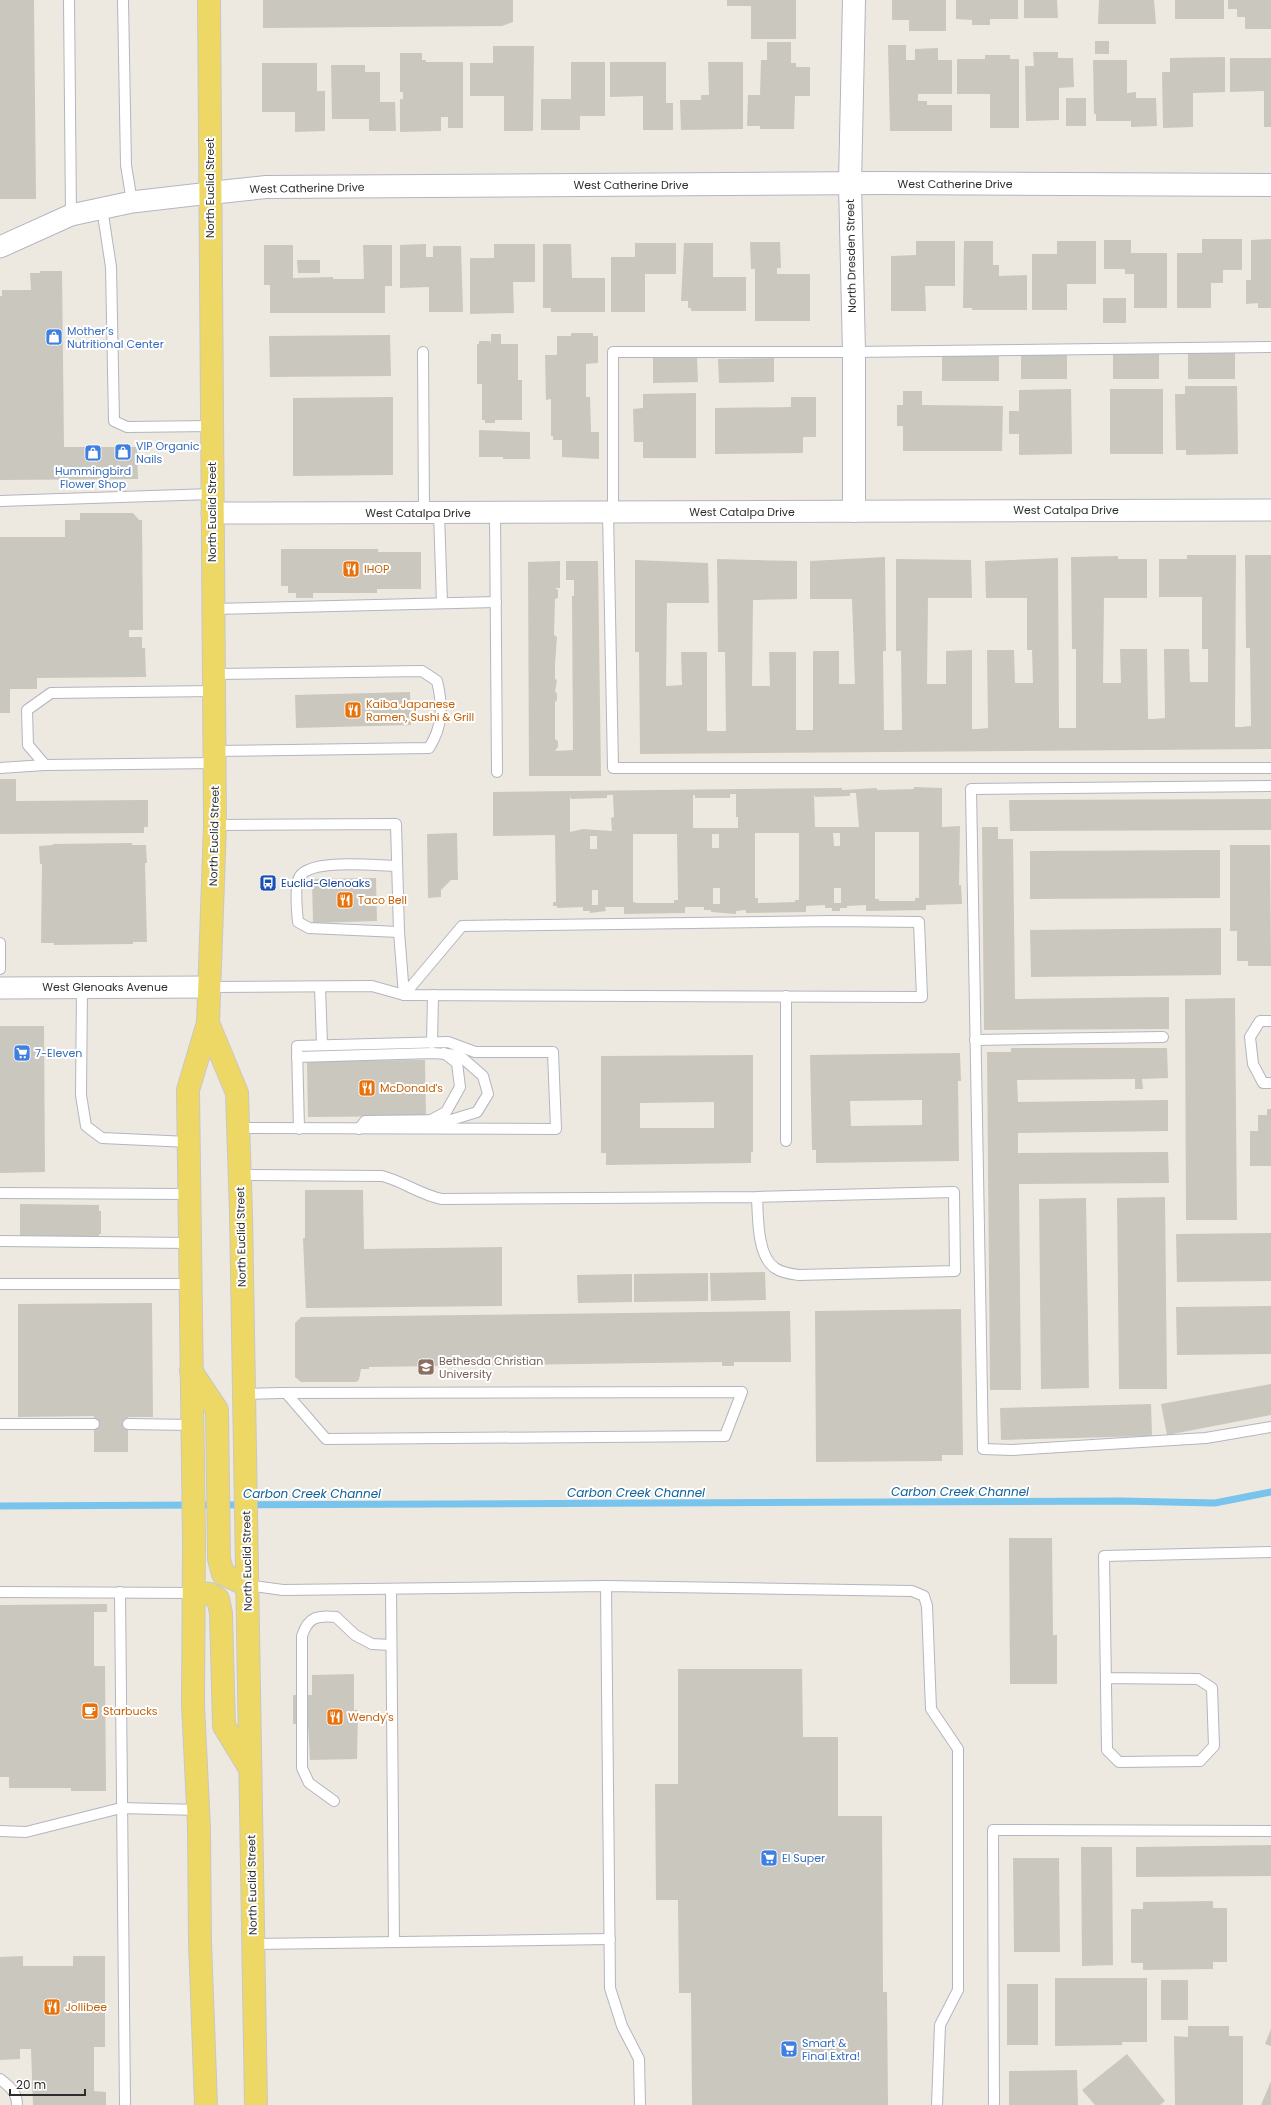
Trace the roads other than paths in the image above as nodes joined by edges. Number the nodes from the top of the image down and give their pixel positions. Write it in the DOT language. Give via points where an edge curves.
graph roads {
  1 [pos="69,0"];
  2 [pos="123,0"];
  3 [pos="209,0"];
  4 [pos="854,0"];
  5 [pos="850,184"];
  6 [pos="1271,185"];
  7 [pos="210,193"];
  8 [pos="132,202"];
  9 [pos="102,208"];
  10 [pos="71,215"];
  11 [pos="0,247"];
  12 [pos="1271,347"];
  13 [pos="423,352"];
  14 [pos="854,352"];
  15 [pos="212,426"];
  16 [pos="0,501"];
  17 [pos="212,504"];
  18 [pos="1271,510"];
  19 [pos="854,511"];
  20 [pos="610,512"];
  21 [pos="431,513"];
  22 [pos="495,513"];
  23 [pos="496,602"];
  24 [pos="442,603"];
  25 [pos="213,609"];
  26 [pos="214,682"];
  27 [pos="214,757"];
  28 [pos="45,765"];
  29 [pos="0,768"];
  30 [pos="1271,768"];
  31 [pos="497,772"];
  32 [pos="1271,786"];
  33 [pos="215,825"];
  34 [pos="397,866"];
  35 [pos="399,932"];
  36 [pos="0,942"];
  37 [pos="0,968"];
  38 [pos="209,987"];
  39 [pos="320,987"];
  40 [pos="0,988"];
  41 [pos="82,988"];
  42 [pos="404,995"];
  43 [pos="433,995"];
  44 [pos="786,996"];
  45 [pos="1271,1021"];
  46 [pos="208,1023"];
  47 [pos="1163,1037"];
  48 [pos="975,1040"];
  49 [pos="432,1043"];
  50 [pos="322,1044"];
  51 [pos="444,1054"];
  52 [pos="297,1057"];
  53 [pos="1271,1083"];
  54 [pos="429,1121"];
  55 [pos="238,1128"];
  56 [pos="299,1128"];
  57 [pos="359,1129"];
  58 [pos="786,1141"];
  59 [pos="189,1142"];
  60 [pos="240,1175"];
  61 [pos="0,1193"];
  62 [pos="189,1194"];
  63 [pos="757,1197"];
  64 [pos="0,1241"];
  65 [pos="190,1243"];
  66 [pos="0,1284"];
  67 [pos="191,1284"];
  68 [pos="191,1371"];
  69 [pos="244,1394"];
  70 [pos="287,1394"];
  71 [pos="0,1424"];
  72 [pos="94,1424"];
  73 [pos="128,1424"];
  74 [pos="192,1425"];
  75 [pos="1271,1427"];
  76 [pos="1271,1552"];
  77 [pos="247,1585"];
  78 [pos="606,1586"];
  79 [pos="391,1589"];
  80 [pos="0,1592"];
  81 [pos="120,1592"];
  82 [pos="194,1593"];
  83 [pos="392,1645"];
  84 [pos="1106,1678"];
  85 [pos="249,1767"];
  86 [pos="334,1801"];
  87 [pos="121,1808"];
  88 [pos="199,1810"];
  89 [pos="0,1831"];
  90 [pos="1271,1831"];
  91 [pos="610,1940"];
  92 [pos="394,1942"];
  93 [pos="253,1944"];
  94 [pos="0,2079"];
  95 [pos="17,2105"];
  96 [pos="124,2105"];
  97 [pos="206,2105"];
  98 [pos="256,2105"];
  99 [pos="640,2105"];
  100 [pos="937,2105"];
  101 [pos="994,2105"];
  1 -- 10 [label="lane"];
  2 -- 8 [label="lane" via="126,165"];
  3 -- 7 [label="main road, North Euclid Street"];
  4 -- 5 [label="street, North Dresden Street"];
  5 -- 6 [label="street, West Catherine Drive"];
  5 -- 7 [label="street, West Catherine Drive" via="266,187"];
  5 -- 14 [label="street, North Dresden Street"];
  7 -- 8 [label="street, West Catherine Drive"];
  7 -- 15 [label="main road, North Euclid Street"];
  8 -- 9 [label="street, West Catherine Drive"];
  9 -- 10 [label="street, West Catherine Drive"];
  9 -- 15 [label="lane" via="111,267 114,421 127,427"];
  10 -- 11 [label="street, West Catherine Drive"];
  12 -- 14 [label="lane"];
  13 -- 21 [label="lane"];
  14 -- 19 [label="street, North Dresden Street"];
  14 -- 20 [label="lane" via="613,352"];
  15 -- 17 [label="main road, North Euclid Street"];
  16 -- 17 [label="lane"];
  17 -- 21 [label="street, West Catalpa Drive"];
  17 -- 25 [label="main road, North Euclid Street"];
  18 -- 19 [label="street, West Catalpa Drive"];
  19 -- 20 [label="street, West Catalpa Drive"];
  20 -- 22 [label="street, West Catalpa Drive"];
  20 -- 30 [label="lane" via="613,768"];
  21 -- 22 [label="street, West Catalpa Drive"];
  21 -- 24 [label="lane"];
  22 -- 23 [label="lane"];
  23 -- 24 [label="lane"];
  23 -- 31 [label="lane"];
  24 -- 25 [label="lane"];
  25 -- 26 [label="main road, North Euclid Street"];
  26 -- 27 [label="main road, North Euclid Street"];
  26 -- 27 [label="lane" via="422,671 437,681 441,697 438,733 429,748"];
  26 -- 28 [label="lane" via="51,693 27,710 28,745"];
  27 -- 28 [label="lane"];
  27 -- 33 [label="main road, North Euclid Street"];
  28 -- 29 [label="lane"];
  32 -- 48 [label="lane" via="971,789"];
  33 -- 34 [label="lane" via="396,824"];
  33 -- 38 [label="main road, North Euclid Street"];
  34 -- 35 [label="lane"];
  34 -- 35 [label="lane" via="338,865 306,870 299,877 296,908 298,922 309,928"];
  35 -- 42 [label="lane"];
  36 -- 37 [label="lane"];
  38 -- 39 [label="lane"];
  38 -- 41 [label="street, West Glenoaks Avenue"];
  38 -- 46 [label="main road, North Euclid Street"];
  39 -- 42 [label="lane" via="372,986"];
  39 -- 50 [label="lane"];
  40 -- 41 [label="street, West Glenoaks Avenue"];
  41 -- 59 [label="lane" via="81,1095 86,1126 102,1138"];
  42 -- 43 [label="lane"];
  42 -- 44 [label="lane" via="462,926 919,922 922,997"];
  43 -- 44 [label="lane"];
  43 -- 49 [label="lane"];
  44 -- 58 [label="lane"];
  45 -- 53 [label="lane" via="1260,1021 1250,1037 1253,1064 1263,1083"];
  46 -- 55 [label="main road, North Euclid Street" via="237,1093"];
  46 -- 59 [label="main road, North Euclid Street" via="188,1090"];
  47 -- 48 [label="lane"];
  48 -- 75 [label="lane" via="983,1449 1012,1450 1206,1438"];
  49 -- 50 [label="lane"];
  49 -- 57 [label="lane" via="448,1042 474,1052 553,1052 556,1128"];
  50 -- 52 [label="lane" via="297,1046"];
  51 -- 52 [label="lane"];
  51 -- 54 [label="lane" via="456,1063 460,1088 446,1112"];
  51 -- 54 [label="lane" via="459,1055 483,1076 488,1094 477,1112 451,1120"];
  52 -- 56 [label="lane"];
  54 -- 57 [label="lane" via="365,1121"];
  55 -- 56 [label="lane"];
  55 -- 60 [label="main road, North Euclid Street"];
  56 -- 57 [label="lane"];
  59 -- 62 [label="main road, North Euclid Street"];
  60 -- 63 [label="lane" via="382,1176 394,1179 428,1196 442,1199"];
  60 -- 69 [label="main road, North Euclid Street"];
  61 -- 62 [label="lane"];
  62 -- 65 [label="main road, North Euclid Street"];
  63 -- 63 [label="lane" via="954,1192 955,1271 799,1275 784,1272 774,1268 766,1259 759,1229"];
  64 -- 65 [label="lane"];
  65 -- 67 [label="main road, North Euclid Street"];
  66 -- 67 [label="lane"];
  67 -- 68 [label="main road, North Euclid Street"];
  68 -- 74 [label="main road, North Euclid Street"];
  68 -- 77 [label="main road" via="217,1410 219,1559 223,1574"];
  69 -- 70 [label="lane"];
  69 -- 77 [label="main road, North Euclid Street"];
  70 -- 70 [label="lane" via="326,1439 334,1439 725,1436 742,1392"];
  71 -- 72 [label="lane"];
  73 -- 74 [label="lane"];
  74 -- 82 [label="main road, North Euclid Street"];
  76 -- 84 [label="lane" via="1104,1556"];
  77 -- 79 [label="lane" via="283,1590"];
  77 -- 85 [label="main road, North Euclid Street"];
  78 -- 79 [label="lane"];
  78 -- 91 [label="lane"];
  78 -- 100 [label="lane" via="912,1591 924,1596 927,1606 931,1709 958,1749 958,1990 940,2024"];
  79 -- 83 [label="lane"];
  80 -- 81 [label="lane"];
  81 -- 82 [label="lane"];
  81 -- 87 [label="lane"];
  82 -- 85 [label="main road" via="210,1594 218,1599 221,1613 224,1726"];
  82 -- 88 [label="main road, North Euclid Street" via="194,1705"];
  83 -- 86 [label="lane" via="372,1644 356,1635 336,1617 315,1618 306,1624 302,1636 302,1768 309,1783"];
  83 -- 92 [label="lane"];
  84 -- 84 [label="lane" via="1107,1750 1119,1762 1200,1761 1214,1746 1212,1688 1198,1679"];
  85 -- 93 [label="main road, North Euclid Street"];
  87 -- 88 [label="lane"];
  87 -- 89 [label="lane" via="26,1832"];
  87 -- 96 [label="lane"];
  88 -- 97 [label="main road, North Euclid Street" via="200,1942"];
  90 -- 101 [label="lane" via="993,1830"];
  91 -- 92 [label="lane"];
  91 -- 99 [label="lane" via="610,1988 622,2026 639,2058"];
  92 -- 93 [label="lane"];
  93 -- 98 [label="main road, North Euclid Street"];
  94 -- 95 [label="lane" via="17,2097"];
}
